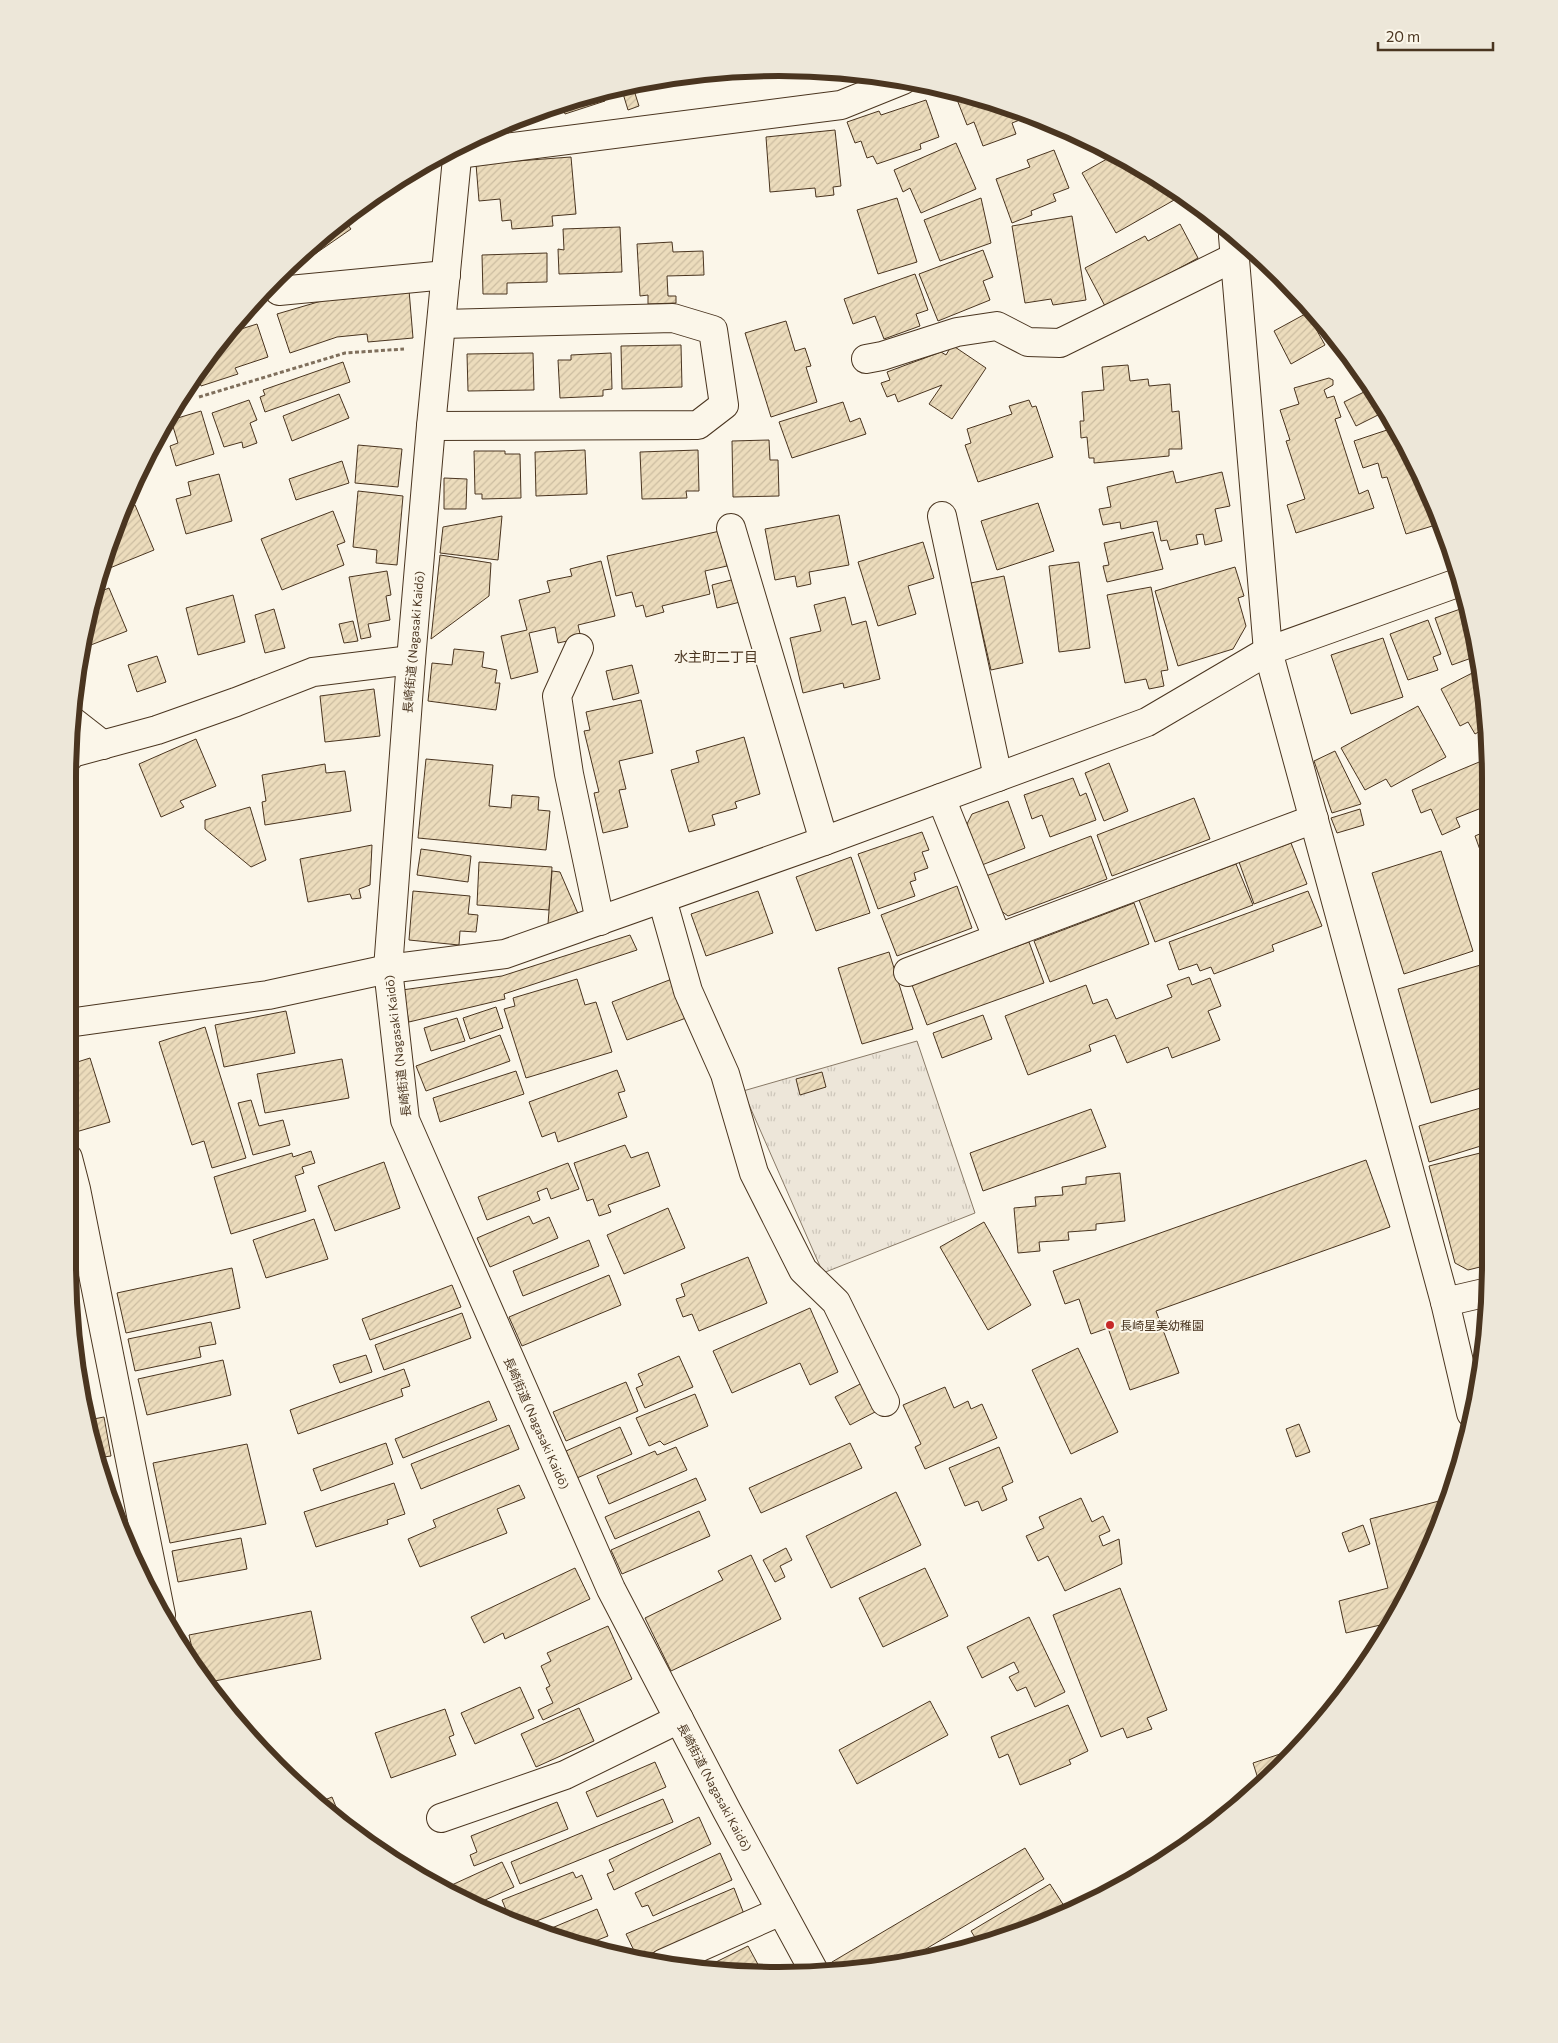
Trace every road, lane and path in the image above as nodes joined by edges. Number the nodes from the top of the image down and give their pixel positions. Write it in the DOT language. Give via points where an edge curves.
graph roads {
  1 [pos="883,84"];
  2 [pos="466,150"];
  3 [pos="458,154"];
  4 [pos="1234,246"];
  5 [pos="446,275"];
  6 [pos="279,291"];
  7 [pos="441,335"];
  8 [pos="866,359"];
  9 [pos="199,398"];
  10 [pos="431,426"];
  11 [pos="942,516"];
  12 [pos="731,528"];
  13 [pos="1454,584"];
  14 [pos="579,648"];
  15 [pos="1268,651"];
  16 [pos="411,660"];
  17 [pos="79,726"];
  18 [pos="103,745"];
  19 [pos="77,752"];
  20 [pos="998,777"];
  21 [pos="941,798"];
  22 [pos="1314,818"];
  23 [pos="824,841"];
  24 [pos="662,899"];
  25 [pos="600,921"];
  26 [pos="997,938"];
  27 [pos="388,970"];
  28 [pos="908,972"];
  29 [pos="76,1022"];
  30 [pos="76,1188"];
  31 [pos="1481,1293"];
  32 [pos="1445,1302"];
  33 [pos="1468,1401"];
  34 [pos="885,1402"];
  35 [pos="156,1587"];
  36 [pos="679,1719"];
  37 [pos="441,1818"];
  38 [pos="781,1911"];
  39 [pos="674,1959"];
  40 [pos="811,1966"];
  1 -- 2 [label="street" via="841,105"];
  3 -- 5 [label="street, 長崎街道 (Nagasaki Kaidō)"];
  4 -- 8 [label="street" via="1060,343 1028,342 997,326 957,332"];
  4 -- 15 [label="street"];
  5 -- 6 [label="street"];
  5 -- 7 [label="street, 長崎街道 (Nagasaki Kaidō)"];
  7 -- 9 [label="path" via="345,353"];
  7 -- 10 [label="street, 長崎街道 (Nagasaki Kaidō)"];
  7 -- 10 [label="street" via="673,318 713,330 724,405 698,425"];
  10 -- 16 [label="street, 長崎街道 (Nagasaki Kaidō)"];
  11 -- 20 [label="street"];
  12 -- 23 [label="street"];
  13 -- 15 [label="street"];
  14 -- 25 [label="street" via="557,696 569,774"];
  15 -- 20 [label="street" via="1147,722"];
  15 -- 22 [label="street"];
  16 -- 18 [label="street" via="313,672 210,712"];
  16 -- 27 [label="street, 長崎街道 (Nagasaki Kaidō)"];
  17 -- 18 [label="street"];
  18 -- 19 [label="street"];
  20 -- 21 [label="street"];
  21 -- 23 [label="street"];
  21 -- 26 [label="street"];
  22 -- 26 [label="street"];
  22 -- 32 [label="street"];
  23 -- 24 [label="street"];
  24 -- 25 [label="street"];
  24 -- 34 [label="street" via="688,990 725,1074 754,1173 803,1270 836,1302"];
  25 -- 27 [label="street" via="505,954"];
  26 -- 28 [label="street"];
  27 -- 29 [label="street" via="268,995"];
  27 -- 36 [label="street, 長崎街道 (Nagasaki Kaidō)" via="405,1120 607,1580"];
  30 -- 35 [label="street"];
  31 -- 32 [label="street"];
  32 -- 33 [label="street"];
  36 -- 37 [label="street" via="565,1775"];
  36 -- 38 [label="street, 長崎街道 (Nagasaki Kaidō)"];
  38 -- 39 [label="street"];
  38 -- 40 [label="street, 長崎街道 (Nagasaki Kaidō)"];
}
